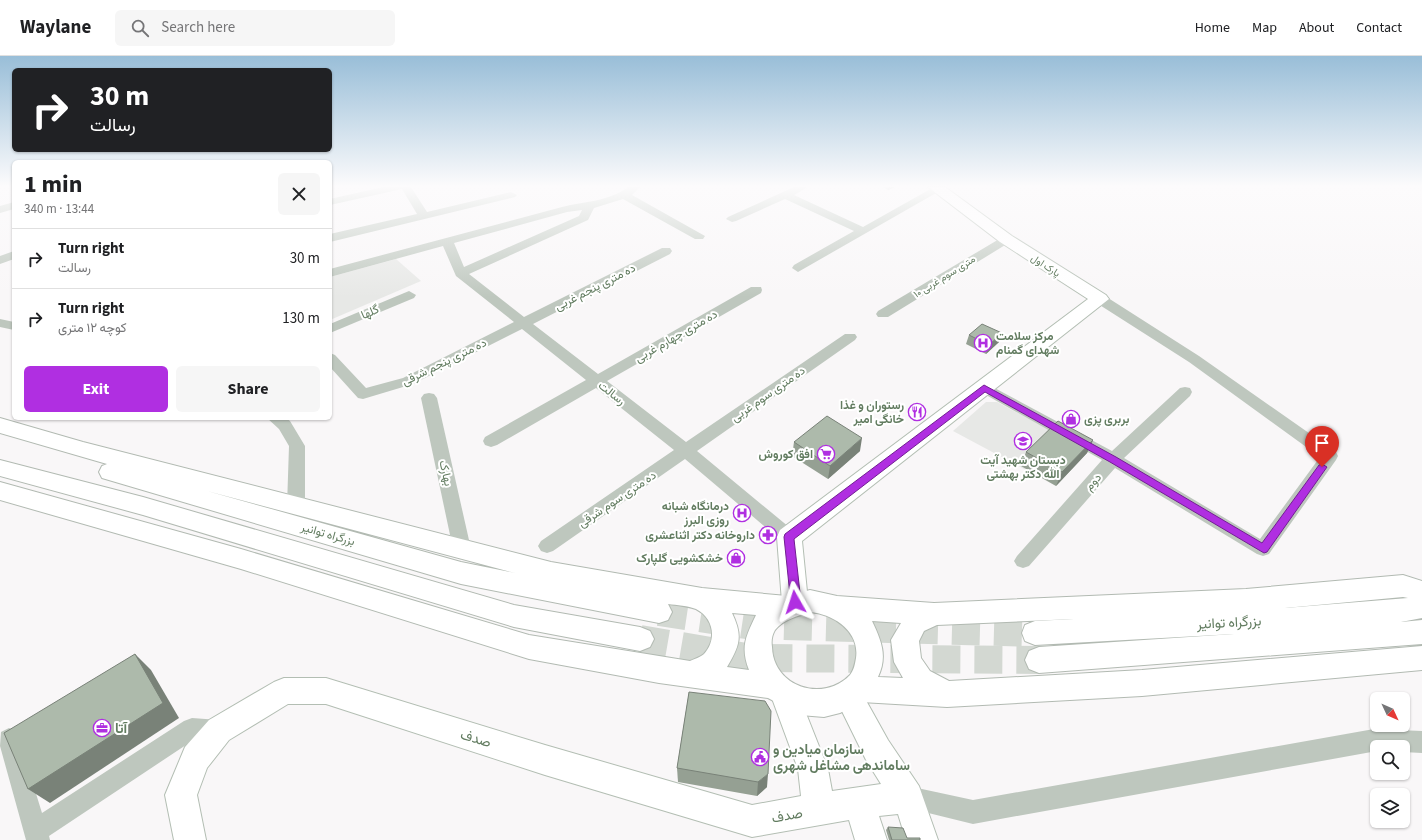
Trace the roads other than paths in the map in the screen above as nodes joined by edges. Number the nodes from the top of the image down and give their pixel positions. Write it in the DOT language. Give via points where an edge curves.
graph roads {
  1 [pos="392,224"];
  2 [pos="513,224"];
  3 [pos="571,224"];
  4 [pos="676,224"];
  5 [pos="847,224"];
  6 [pos="876,224"];
  7 [pos="985,224"];
  8 [pos="863,231"];
  9 [pos="698,236"];
  10 [pos="332,238"];
  11 [pos="1006,239"];
  12 [pos="447,242"];
  13 [pos="666,251"];
  14 [pos="12,257"];
  15 [pos="0,260"];
  16 [pos="798,268"];
  17 [pos="332,272"];
  18 [pos="460,273"];
  19 [pos="756,290"];
  20 [pos="409,294"];
  21 [pos="1100,299"];
  22 [pos="883,314"];
  23 [pos="0,323"];
  24 [pos="523,323"];
  25 [pos="12,326"];
  26 [pos="332,328"];
  27 [pos="850,337"];
  28 [pos="332,360"];
  29 [pos="597,381"];
  30 [pos="984,388"];
  31 [pos="1185,392"];
  32 [pos="429,398"];
  33 [pos="278,420"];
  34 [pos="0,426"];
  35 [pos="491,441"];
  36 [pos="0,442"];
  37 [pos="686,452"];
  38 [pos="1113,459"];
  39 [pos="0,468"];
  40 [pos="0,491"];
  41 [pos="296,506"];
  42 [pos="789,537"];
  43 [pos="547,546"];
  44 [pos="462,549"];
  45 [pos="1023,561"];
  46 [pos="1422,592"];
  47 [pos="702,599"];
  48 [pos="790,604"];
  49 [pos="1422,606"];
  50 [pos="838,607"];
  51 [pos="659,612"];
  52 [pos="934,614"];
  53 [pos="1422,632"];
  54 [pos="1035,633"];
  55 [pos="640,639"];
  56 [pos="1422,658"];
  57 [pos="1039,660"];
  58 [pos="693,674"];
  59 [pos="779,689"];
  60 [pos="853,692"];
  61 [pos="947,694"];
  62 [pos="219,730"];
  63 [pos="9,739"];
  64 [pos="1422,742"];
  65 [pos="908,797"];
  66 [pos="859,802"];
  67 [pos="819,809"];
  68 [pos="37,835"];
  69 [pos="190,840"];
  70 [pos="871,840"];
  71 [pos="922,840"];
  1 -- 10 [label="street"];
  2 -- 12 [label="street"];
  3 -- 18 [label="street"];
  4 -- 9 [label="street"];
  5 -- 8 [label="street"];
  6 -- 8 [label="street"];
  7 -- 11 [label="main road, پارک اول"];
  8 -- 16 [label="street"];
  11 -- 21 [label="main road, پارک اول"];
  11 -- 22 [label="street, ۱۰ متری سوم غربی"];
  12 -- 17 [label="street"];
  12 -- 18 [label="street, رسالت"];
  13 -- 24 [label="street, ده متری پنجم غربی"];
  14 -- 15 [label="street"];
  18 -- 24 [label="street, رسالت"];
  19 -- 29 [label="street, ده متری چهارم غربی"];
  20 -- 26 [label="street, گلها"];
  21 -- 30 [label="main road"];
  21 -- 38 [label="street" via="1194,359 1330,456 1264,549"];
  23 -- 25 [label="street"];
  24 -- 28 [label="street, ده متری پنجم شرقی" via="408,381 363,394"];
  24 -- 29 [label="street, رسالت"];
  27 -- 37 [label="street, ده متری سوم غربی"];
  29 -- 35 [label="street, ده متری چهارم غربی"];
  29 -- 37 [label="street, رسالت"];
  30 -- 38 [label="street"];
  30 -- 42 [label="main road"];
  31 -- 38 [label="street, دوم"];
  32 -- 44 [label="street, بهارک"];
  33 -- 41 [label="street" via="285,425 297,446"];
  34 -- 41 [label="main road"];
  36 -- 51 [label="main road, بزرگراه توانیر" via="461,573"];
  37 -- 42 [label="street, رسالت"];
  37 -- 43 [label="street, ده متری سوم شرقی"];
  38 -- 45 [label="street, دوم"];
  39 -- 55 [label="main road" via="143,506 514,616"];
  40 -- 58 [label="main road" via="234,557 529,647"];
  41 -- 44 [label="main road"];
  42 -- 48 [label="main road"];
  44 -- 47 [label="main road" via="551,572"];
  46 -- 52 [label="main road" via="1404,586 1246,600"];
  47 -- 48 [label="main road"];
  47 -- 58 [label="main road" via="718,610 726,628 724,647 712,664"];
  48 -- 50 [label="main road" via="810,601"];
  48 -- 59 [label="main road" via="771,614 762,626 757,640 757,656 762,672"];
  49 -- 54 [label="main road, بزرگراه توانیر" via="1416,609 1323,617"];
  50 -- 52 [label="main road"];
  50 -- 60 [label="main road" via="863,629 870,644 871,660 867,676"];
  52 -- 61 [label="main road" via="915,623 905,640 908,662 920,680"];
  53 -- 57 [label="main road, بزرگراه توانیر"];
  56 -- 61 [label="main road" via="1142,683"];
  58 -- 59 [label="main road"];
  59 -- 60 [label="main road" via="796,699 817,703 836,700"];
  59 -- 67 [label="main road" via="813,769"];
  60 -- 61 [label="main road"];
  60 -- 65 [label="main road" via="876,750"];
  62 -- 67 [label="main road, صدف" via="284,691 326,691 545,760 752,820"];
  62 -- 68 [label="street" via="192,728"];
  62 -- 69 [label="main road, صدف" via="196,758 181,795"];
  63 -- 68 [label="street"];
  64 -- 65 [label="street" via="1374,740 973,812"];
  65 -- 66 [label="main road, صدف"];
  65 -- 71 [label="main road"];
  66 -- 67 [label="main road, صدف"];
  66 -- 70 [label="main road"];
}
